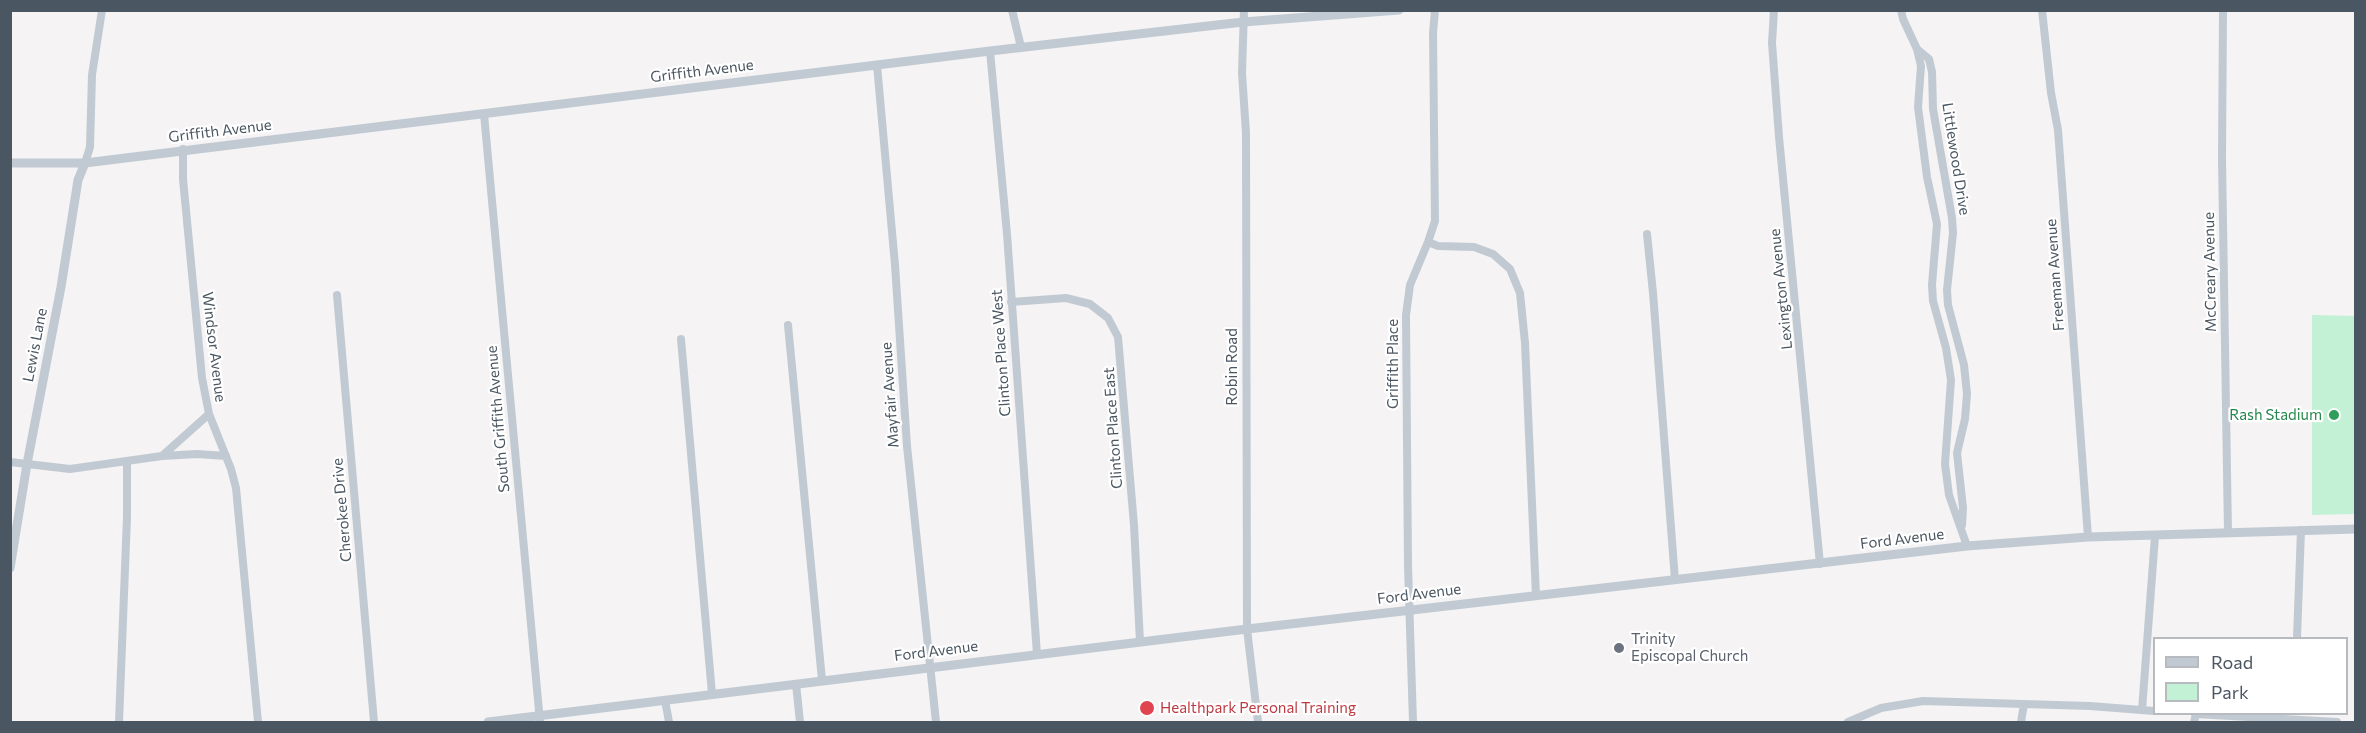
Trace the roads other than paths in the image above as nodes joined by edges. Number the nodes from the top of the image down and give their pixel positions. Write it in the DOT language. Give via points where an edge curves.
graph roads {
  1 [pos="102,10"];
  2 [pos="1012,10"];
  3 [pos="1244,10"];
  4 [pos="1399,10"];
  5 [pos="1435,10"];
  6 [pos="1774,10"];
  7 [pos="1901,10"];
  8 [pos="2042,10"];
  9 [pos="2223,10"];
  10 [pos="1243,22"];
  11 [pos="1021,47"];
  12 [pos="1917,49"];
  13 [pos="990,51"];
  14 [pos="877,65"];
  15 [pos="484,114"];
  16 [pos="183,149"];
  17 [pos="10,163"];
  18 [pos="85,163"];
  19 [pos="1647,234"];
  20 [pos="1428,243"];
  21 [pos="337,295"];
  22 [pos="1011,302"];
  23 [pos="788,325"];
  24 [pos="681,339"];
  25 [pos="209,414"];
  26 [pos="162,456"];
  27 [pos="226,456"];
  28 [pos="10,462"];
  29 [pos="127,462"];
  30 [pos="27,465"];
  31 [pos="1961,527"];
  32 [pos="2355,529"];
  33 [pos="2301,530"];
  34 [pos="2228,533"];
  35 [pos="2155,536"];
  36 [pos="2088,537"];
  37 [pos="1967,546"];
  38 [pos="1820,564"];
  39 [pos="10,568"];
  40 [pos="1675,580"];
  41 [pos="1536,596"];
  42 [pos="1410,610"];
  43 [pos="1247,629"];
  44 [pos="2297,637"];
  45 [pos="1140,642"];
  46 [pos="1037,654"];
  47 [pos="930,667"];
  48 [pos="822,680"];
  49 [pos="796,684"];
  50 [pos="712,694"];
  51 [pos="665,700"];
  52 [pos="2024,705"];
  53 [pos="2142,710"];
  54 [pos="2153,711"];
  55 [pos="2242,715"];
  56 [pos="2290,716"];
  57 [pos="540,719"];
  58 [pos="119,723"];
  59 [pos="258,723"];
  60 [pos="374,723"];
  61 [pos="488,723"];
  62 [pos="669,723"];
  63 [pos="800,723"];
  64 [pos="936,723"];
  65 [pos="1258,723"];
  66 [pos="1413,723"];
  67 [pos="1848,723"];
  68 [pos="2021,723"];
  69 [pos="2337,723"];
  1 -- 18 [label="street" via="92,75 90,147"];
  2 -- 11 [label="street"];
  3 -- 10 [label="street, Robin Road"];
  4 -- 10 [label="street, Griffith Avenue"];
  5 -- 20 [label="street, Griffith Place" via="1435,220"];
  6 -- 38 [label="street, Lexington Avenue" via="1772,43 1779,137"];
  7 -- 12 [label="street, Littlewood Drive"];
  8 -- 36 [label="street, Freeman Avenue" via="2058,130"];
  9 -- 34 [label="street, McCreary Avenue"];
  10 -- 11 [label="street, Griffith Avenue"];
  10 -- 43 [label="street, Robin Road"];
  11 -- 13 [label="street, Griffith Avenue"];
  12 -- 31 [label="street, Littlewood Drive" via="1921,66 1918,107 1937,224 1933,301 1951,380 1945,464 1949,495"];
  12 -- 31 [label="street, Littlewood Drive" via="1929,59 1932,72 1933,109 1952,218 1948,305 1967,393 1957,453 1963,508"];
  13 -- 14 [label="street, Griffith Avenue"];
  13 -- 22 [label="street, Clinton Place West"];
  14 -- 15 [label="street, Griffith Avenue"];
  14 -- 47 [label="street, Mayfair Avenue" via="907,446"];
  15 -- 16 [label="street, Griffith Avenue"];
  15 -- 57 [label="street, South Griffith Avenue"];
  16 -- 18 [label="street, Griffith Avenue"];
  16 -- 25 [label="street, Windsor Avenue" via="189,256"];
  17 -- 18 [label="street, Griffith Avenue"];
  18 -- 30 [label="street, Lewis Lane" via="78,180"];
  19 -- 40 [label="street"];
  20 -- 41 [label="street" via="1474,247 1493,254 1510,269 1520,293"];
  20 -- 42 [label="street, Griffith Place" via="1410,285 1406,315"];
  21 -- 60 [label="street, Cherokee Drive"];
  22 -- 45 [label="street, Clinton Place East" via="1066,298 1090,304 1108,318 1118,337"];
  22 -- 46 [label="street, Clinton Place West"];
  23 -- 48 [label="street"];
  24 -- 50 [label="street"];
  25 -- 26 [label="street"];
  25 -- 27 [label="street, Windsor Avenue"];
  26 -- 27 [label="street"];
  26 -- 29 [label="street"];
  27 -- 59 [label="street, Windsor Avenue" via="238,508"];
  28 -- 30 [label="street"];
  29 -- 30 [label="street" via="70,469"];
  29 -- 58 [label="street"];
  30 -- 39 [label="street, Lewis Lane"];
  31 -- 37 [label="street, Littlewood Drive"];
  32 -- 33 [label="street, Ford Avenue"];
  33 -- 34 [label="street, Ford Avenue"];
  33 -- 44 [label="street"];
  34 -- 35 [label="street, Ford Avenue"];
  35 -- 36 [label="street, Ford Avenue"];
  35 -- 53 [label="street"];
  36 -- 37 [label="street, Ford Avenue"];
  37 -- 38 [label="street, Ford Avenue"];
  38 -- 40 [label="street, Ford Avenue"];
  40 -- 41 [label="street, Ford Avenue"];
  41 -- 42 [label="street, Ford Avenue"];
  42 -- 43 [label="street, Ford Avenue"];
  42 -- 66 [label="street, Griffith Place"];
  43 -- 45 [label="street, Ford Avenue"];
  43 -- 65 [label="street, Robin Road"];
  45 -- 46 [label="street, Ford Avenue"];
  46 -- 47 [label="street, Ford Avenue"];
  47 -- 48 [label="street, Ford Avenue"];
  47 -- 64 [label="street, Mayfair Avenue"];
  48 -- 49 [label="street, Ford Avenue"];
  49 -- 50 [label="street, Ford Avenue"];
  49 -- 63 [label="street"];
  50 -- 51 [label="street, Ford Avenue"];
  51 -- 57 [label="street, Ford Avenue"];
  51 -- 62 [label="street"];
  52 -- 53 [label="street"];
  52 -- 67 [label="street" via="1923,701 1881,708"];
  52 -- 68 [label="street"];
  53 -- 54 [label="street"];
  55 -- 56 [label="street"];
  56 -- 69 [label="street"];
  57 -- 61 [label="street, Ford Avenue"];
}
